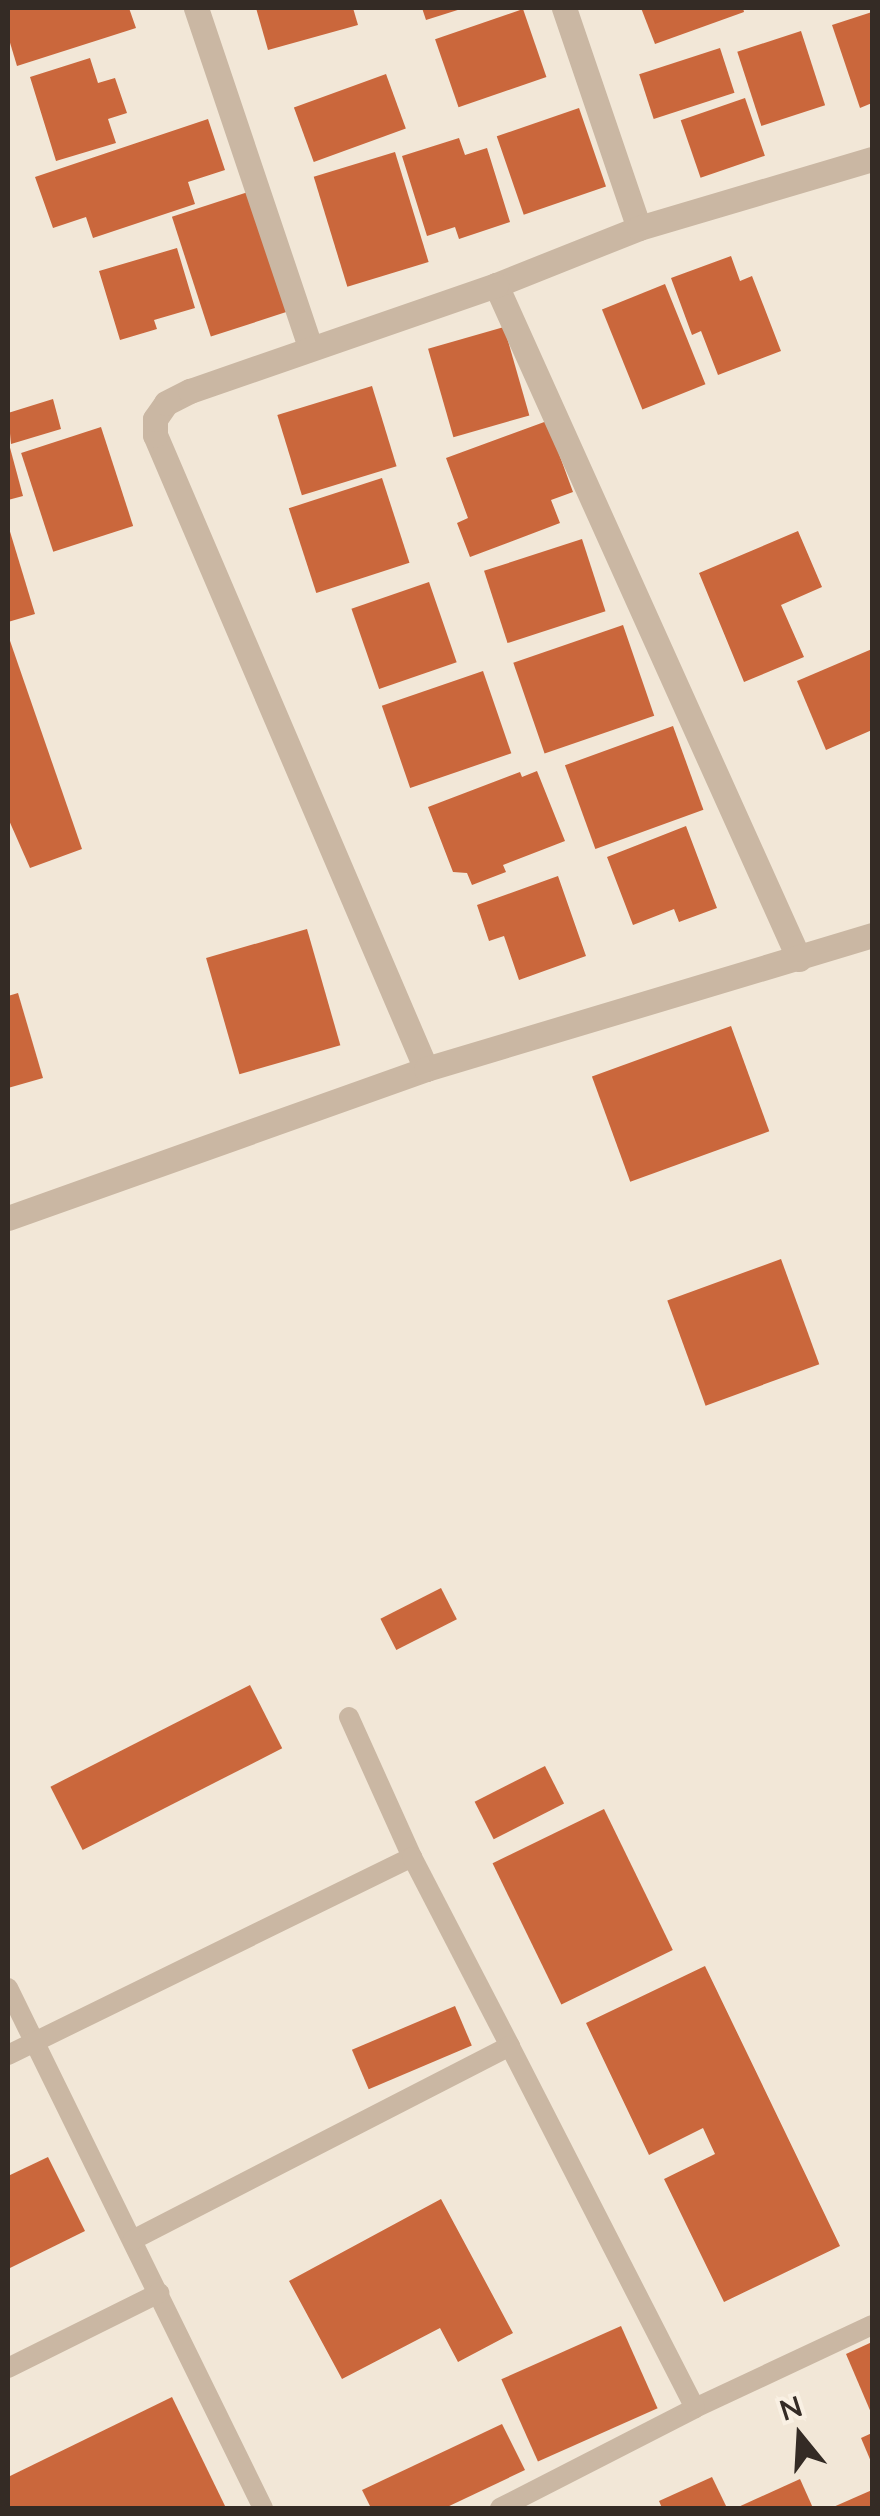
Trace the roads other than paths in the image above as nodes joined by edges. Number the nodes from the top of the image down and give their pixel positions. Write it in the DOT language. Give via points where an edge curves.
graph roads {
  1 [pos="196,8"];
  2 [pos="564,8"];
  3 [pos="872,158"];
  4 [pos="639,228"];
  5 [pos="496,286"];
  6 [pos="310,346"];
  7 [pos="872,934"];
  8 [pos="799,958"];
  9 [pos="426,1069"];
  10 [pos="8,1218"];
  11 [pos="348,1717"];
  12 [pos="412,1857"];
  13 [pos="8,1988"];
  14 [pos="34,2042"];
  15 [pos="510,2046"];
  16 [pos="8,2055"];
  17 [pos="133,2240"];
  18 [pos="158,2293"];
  19 [pos="872,2325"];
  20 [pos="8,2368"];
  21 [pos="695,2408"];
  22 [pos="263,2508"];
  23 [pos="500,2508"];
  1 -- 6 [label="street"];
  2 -- 4 [label="street"];
  3 -- 4 [label="street"];
  4 -- 5 [label="street"];
  5 -- 6 [label="street"];
  5 -- 8 [label="street"];
  6 -- 9 [label="street" via="166,403 155,419 155,435"];
  7 -- 8 [label="street"];
  8 -- 9 [label="street"];
  9 -- 10 [label="street"];
  11 -- 12 [label="lane"];
  12 -- 14 [label="lane"];
  12 -- 15 [label="lane"];
  13 -- 14 [label="lane"];
  14 -- 16 [label="lane"];
  14 -- 17 [label="lane"];
  15 -- 17 [label="lane"];
  15 -- 21 [label="lane"];
  17 -- 18 [label="lane"];
  18 -- 20 [label="lane"];
  18 -- 22 [label="lane"];
  19 -- 21 [label="lane"];
  21 -- 23 [label="lane"];
}
